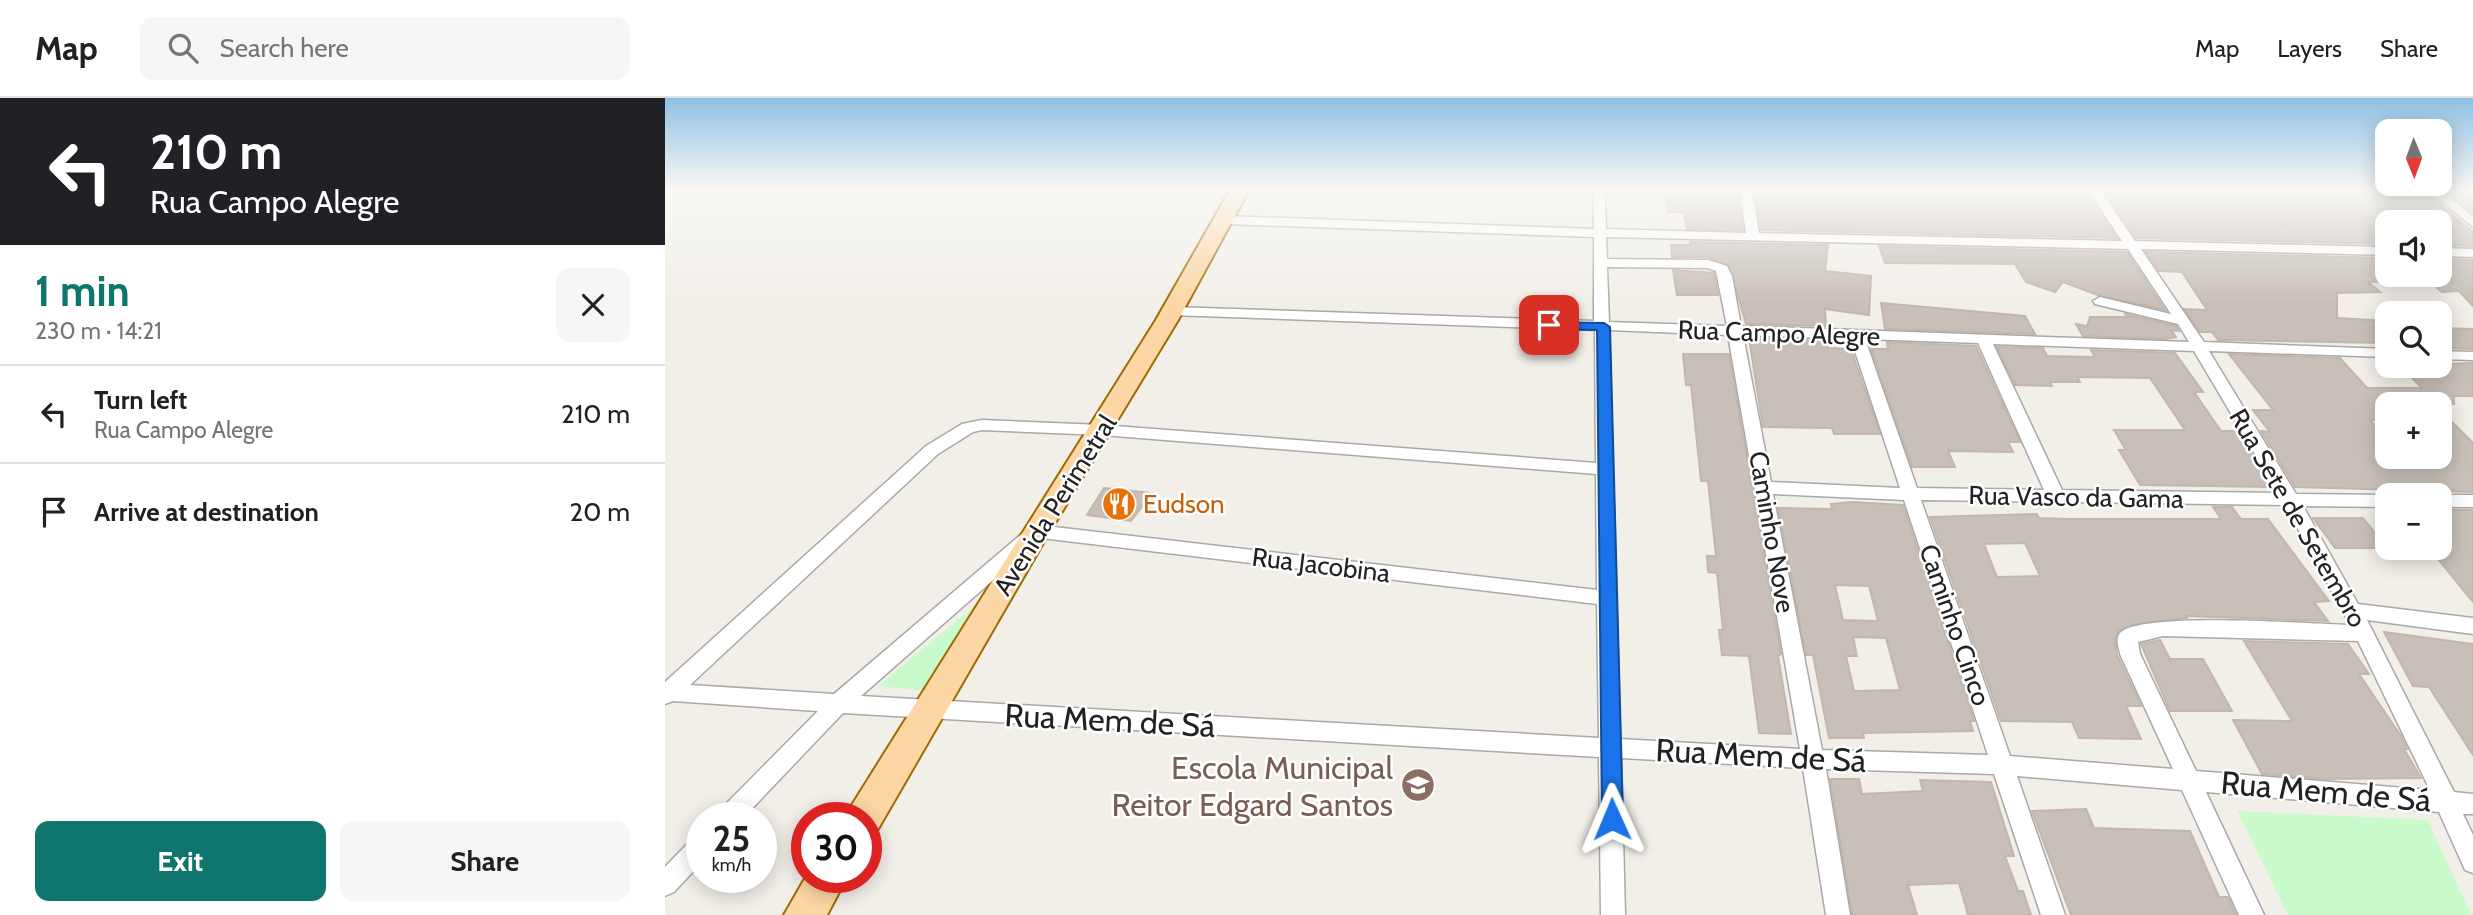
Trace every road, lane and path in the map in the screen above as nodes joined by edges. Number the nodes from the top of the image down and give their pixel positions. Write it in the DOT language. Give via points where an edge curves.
graph roads {
  1 [pos="1220,228"];
  2 [pos="1459,228"];
  3 [pos="1600,228"];
  4 [pos="1752,228"];
  5 [pos="2119,228"];
  6 [pos="1600,233"];
  7 [pos="1753,236"];
  8 [pos="2129,244"];
  9 [pos="2375,251"];
  10 [pos="2452,252"];
  11 [pos="2473,253"];
  12 [pos="1602,263"];
  13 [pos="2100,301"];
  14 [pos="1171,311"];
  15 [pos="2182,321"];
  16 [pos="1604,327"];
  17 [pos="1734,331"];
  18 [pos="1857,336"];
  19 [pos="1984,340"];
  20 [pos="2200,347"];
  21 [pos="2375,353"];
  22 [pos="2452,355"];
  23 [pos="2473,356"];
  24 [pos="1102,430"];
  25 [pos="1605,470"];
  26 [pos="1764,488"];
  27 [pos="1910,494"];
  28 [pos="2056,496"];
  29 [pos="2289,500"];
  30 [pos="2375,501"];
  31 [pos="2452,501"];
  32 [pos="2473,501"];
  33 [pos="1037,531"];
  34 [pos="1606,598"];
  35 [pos="2352,611"];
  36 [pos="2473,626"];
  37 [pos="2364,633"];
  38 [pos="668,693"];
  39 [pos="839,703"];
  40 [pos="932,710"];
  41 [pos="1612,747"];
  42 [pos="1813,759"];
  43 [pos="2003,765"];
  44 [pos="2191,780"];
  45 [pos="743,802"];
  46 [pos="874,802"];
  47 [pos="2448,802"];
  48 [pos="2473,804"];
  49 [pos="686,862"];
  50 [pos="2473,862"];
  51 [pos="665,884"];
  52 [pos="818,893"];
  53 [pos="804,915"];
  54 [pos="1613,915"];
  55 [pos="1838,915"];
  56 [pos="2053,915"];
  57 [pos="2252,915"];
  1 -- 14 [label="main road, Avenida Perimetral"];
  2 -- 6 [label="street"];
  3 -- 6 [label="street"];
  4 -- 7 [label="street"];
  5 -- 8 [label="street, Rua Sete de Setembro"];
  6 -- 7 [label="street"];
  6 -- 12 [label="street"];
  7 -- 8 [label="street"];
  8 -- 9 [label="street"];
  8 -- 15 [label="street, Rua Sete de Setembro"];
  10 -- 11 [label="street"];
  12 -- 16 [label="street"];
  12 -- 17 [label="street, Caminho Nove" via="1716,265 1725,276"];
  13 -- 15 [label="street"];
  14 -- 16 [label="street, Rua Campo Alegre"];
  14 -- 24 [label="main road, Avenida Perimetral"];
  15 -- 20 [label="street, Rua Sete de Setembro"];
  16 -- 17 [label="street, Rua Campo Alegre"];
  16 -- 25 [label="street"];
  17 -- 18 [label="street, Rua Campo Alegre"];
  17 -- 26 [label="street, Caminho Nove"];
  18 -- 19 [label="street, Rua Campo Alegre"];
  18 -- 27 [label="street, Caminho Cinco"];
  19 -- 20 [label="street, Rua Campo Alegre"];
  19 -- 28 [label="street"];
  20 -- 21 [label="street, Rua Campo Alegre"];
  20 -- 29 [label="street, Rua Sete de Setembro"];
  22 -- 23 [label="street"];
  24 -- 25 [label="street"];
  24 -- 33 [label="main road, Avenida Perimetral"];
  24 -- 38 [label="street" via="982,425 951,437"];
  25 -- 34 [label="street"];
  26 -- 27 [label="street, Rua Vasco da Gama"];
  26 -- 42 [label="street, Caminho Nove"];
  27 -- 28 [label="street, Rua Vasco da Gama"];
  27 -- 43 [label="street, Caminho Cinco"];
  28 -- 29 [label="street, Rua Vasco da Gama"];
  29 -- 30 [label="street, Rua Vasco da Gama"];
  29 -- 35 [label="street, Rua Sete de Setembro"];
  31 -- 32 [label="street"];
  33 -- 34 [label="street, Rua Jacobina"];
  33 -- 39 [label="street"];
  33 -- 40 [label="main road, Avenida Perimetral"];
  34 -- 41 [label="street"];
  35 -- 36 [label="street"];
  35 -- 37 [label="street, Rua Sete de Setembro"];
  37 -- 44 [label="street" via="2163,628 2127,639"];
  37 -- 47 [label="street, Rua Sete de Setembro"];
  38 -- 39 [label="street, Rua Mem de Sá"];
  39 -- 40 [label="street, Rua Mem de Sá"];
  39 -- 45 [label="street"];
  40 -- 41 [label="street, Rua Mem de Sá"];
  40 -- 46 [label="main road, Avenida Perimetral"];
  41 -- 42 [label="street, Rua Mem de Sá"];
  41 -- 54 [label="street"];
  42 -- 43 [label="street, Rua Mem de Sá"];
  42 -- 55 [label="street, Caminho Nove"];
  43 -- 44 [label="street, Rua Mem de Sá"];
  43 -- 56 [label="street, Caminho Cinco"];
  44 -- 47 [label="street, Rua Mem de Sá"];
  44 -- 57 [label="street"];
  47 -- 48 [label="street, Rua Mem de Sá"];
  47 -- 50 [label="street, Rua Sete de Setembro"];
  49 -- 51 [label="street"];
  52 -- 53 [label="main road"];
}
